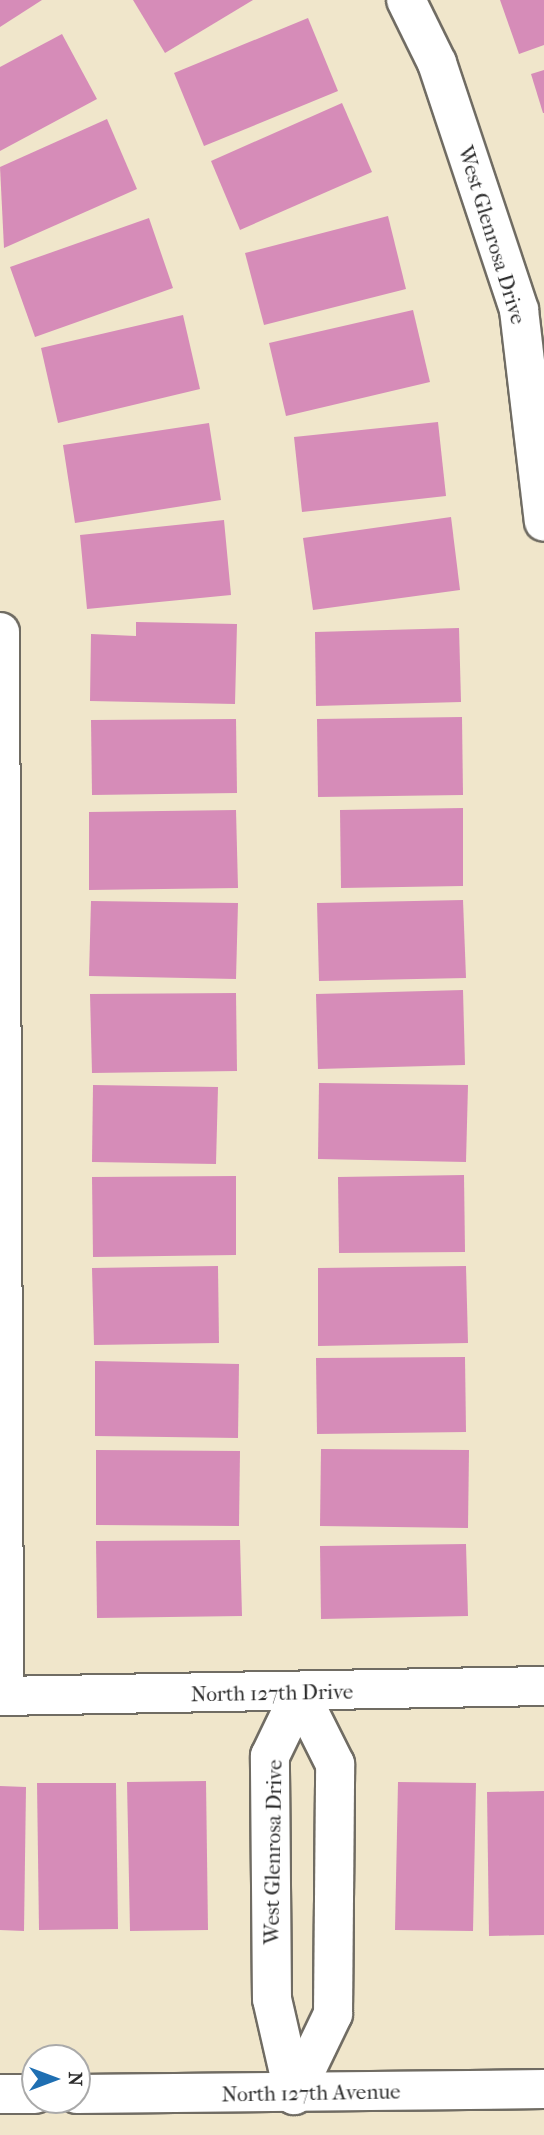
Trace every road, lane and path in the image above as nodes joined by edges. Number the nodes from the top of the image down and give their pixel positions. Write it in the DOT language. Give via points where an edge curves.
graph roads {
  1 [pos="406,0"];
  2 [pos="544,522"];
  3 [pos="0,632"];
  4 [pos="544,1686"];
  5 [pos="300,1694"];
  6 [pos="2,1696"];
  7 [pos="544,2089"];
  8 [pos="0,2094"];
  9 [pos="21,2094"];
  10 [pos="91,2094"];
  11 [pos="294,2095"];
  1 -- 2 [label="street, West Glenrosa Drive" via="438,63 519,310"];
  3 -- 6 [label="street"];
  4 -- 5 [label="street, North 127th Drive"];
  5 -- 6 [label="street, North 127th Drive"];
  5 -- 11 [label="street, West Glenrosa Drive" via="270,1756 272,1999"];
  5 -- 11 [label="street" via="335,1764 332,2014"];
  7 -- 11 [label="street, North 127th Avenue"];
  8 -- 9 [label="street"];
  10 -- 11 [label="street, North 127th Avenue"];
}
